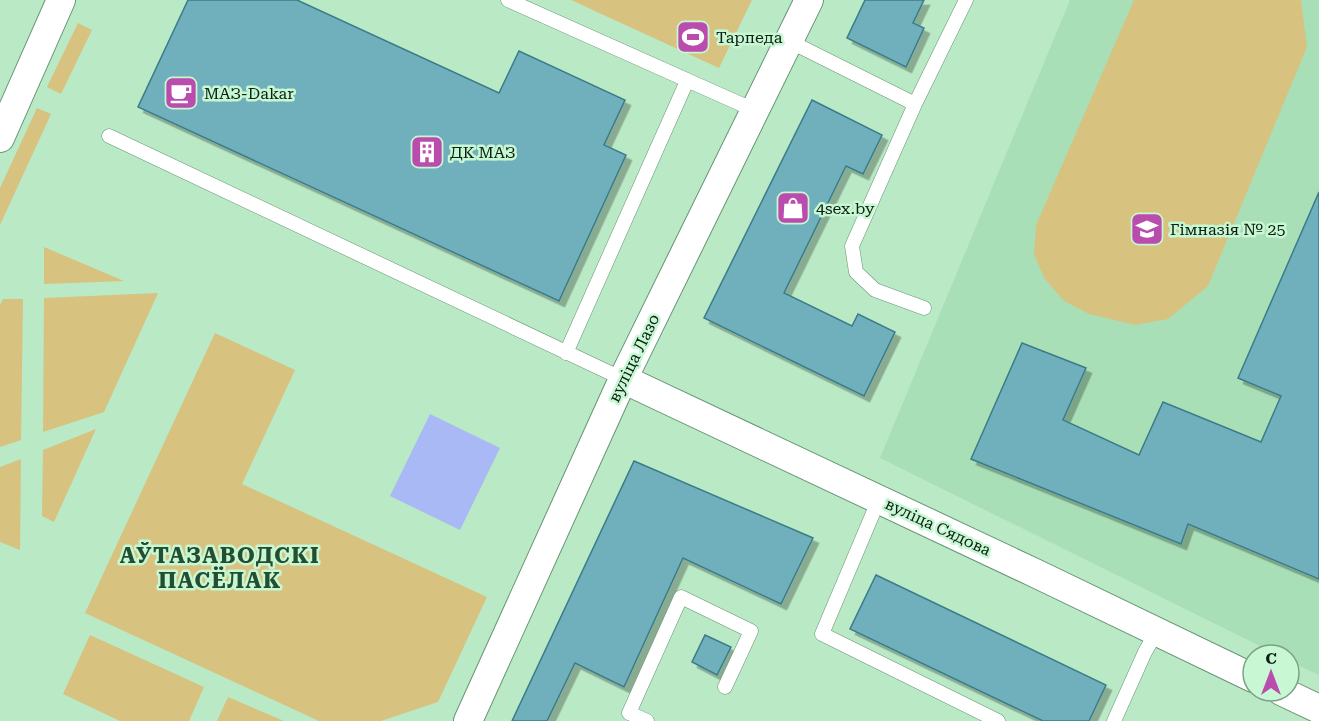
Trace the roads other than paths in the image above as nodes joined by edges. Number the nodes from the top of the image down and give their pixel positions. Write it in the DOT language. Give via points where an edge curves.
graph roads {
  1 [pos="61,0"];
  2 [pos="508,0"];
  3 [pos="809,0"];
  4 [pos="966,0"];
  5 [pos="789,41"];
  6 [pos="687,81"];
  7 [pos="915,104"];
  8 [pos="754,111"];
  9 [pos="2,126"];
  10 [pos="109,136"];
  11 [pos="924,308"];
  12 [pos="566,353"];
  13 [pos="623,380"];
  14 [pos="879,499"];
  15 [pos="1157,631"];
  16 [pos="1241,672"];
  17 [pos="725,687"];
  18 [pos="1301,701"];
  19 [pos="1319,710"];
  20 [pos="468,721"];
  21 [pos="647,721"];
  22 [pos="998,721"];
  23 [pos="1114,721"];
  1 -- 9 [label="street"];
  2 -- 6 [label="lane"];
  3 -- 5 [label="street, вуліца Лазо"];
  4 -- 7 [label="lane"];
  5 -- 7 [label="lane"];
  5 -- 8 [label="street, вуліца Лазо"];
  6 -- 8 [label="lane"];
  6 -- 12 [label="lane"];
  7 -- 11 [label="lane" via="852,246 856,272 875,290"];
  8 -- 13 [label="street, вуліца Лазо"];
  10 -- 12 [label="lane"];
  12 -- 13 [label="lane"];
  13 -- 14 [label="street, вуліца Сядова"];
  13 -- 20 [label="street, вуліца Лазо"];
  14 -- 15 [label="street, вуліца Сядова"];
  14 -- 22 [label="lane" via="822,634"];
  15 -- 16 [label="street, вуліца Сядова"];
  15 -- 23 [label="lane"];
  17 -- 21 [label="lane" via="751,631 681,597 629,713"];
  18 -- 19 [label="street"];
}
